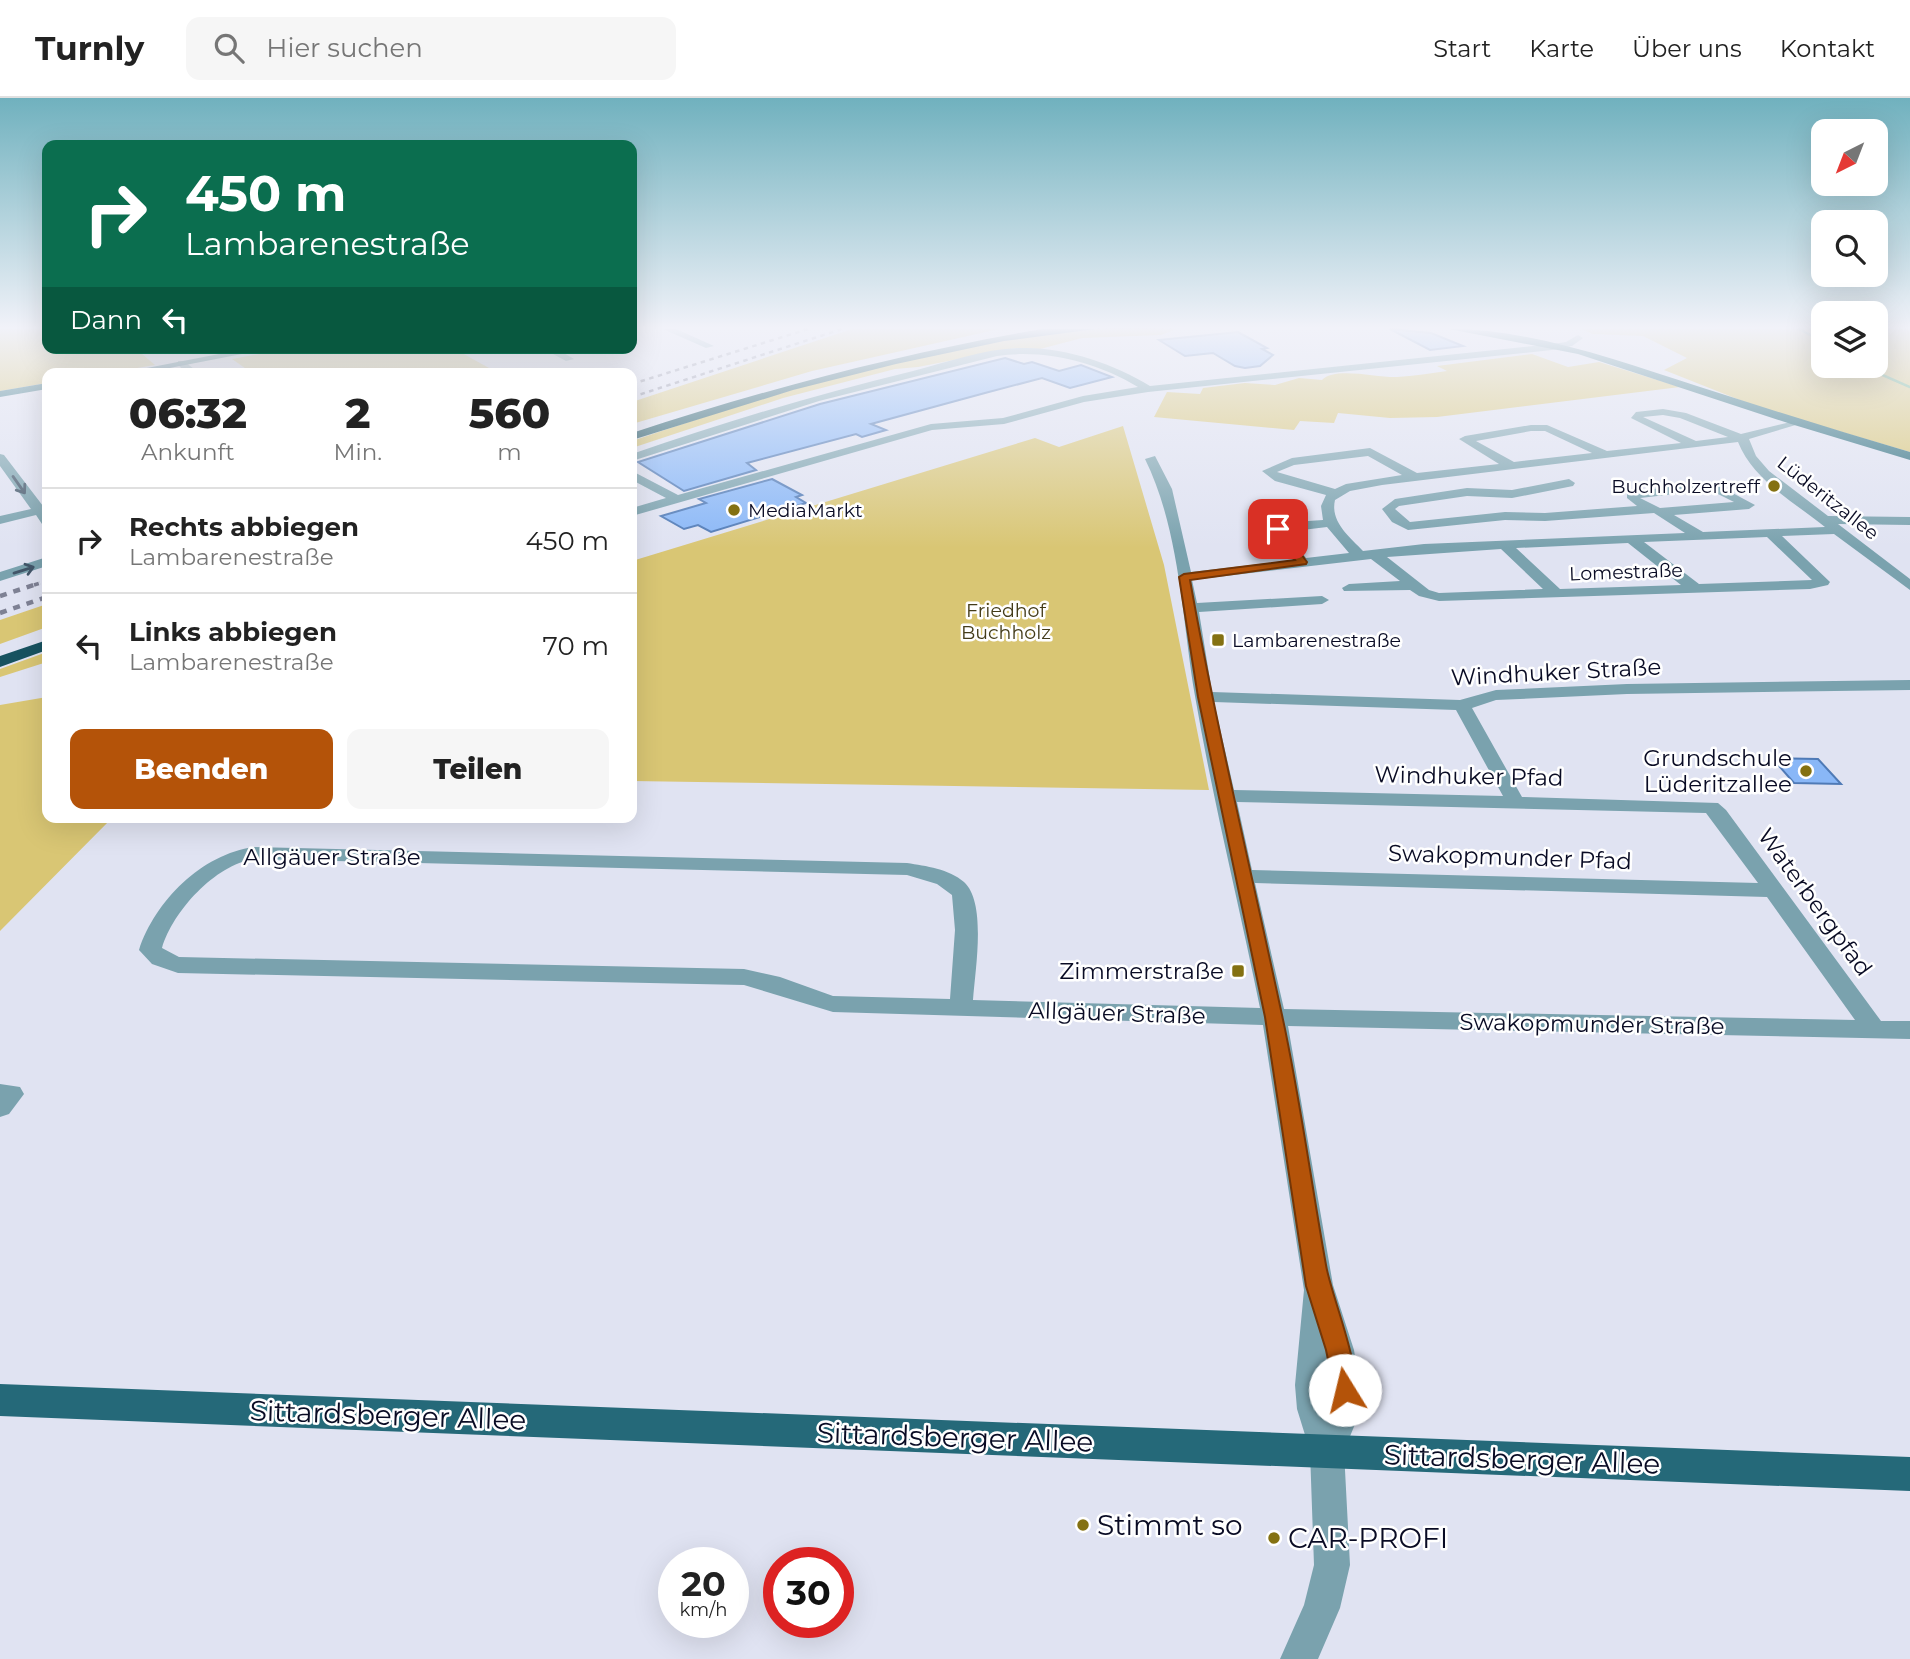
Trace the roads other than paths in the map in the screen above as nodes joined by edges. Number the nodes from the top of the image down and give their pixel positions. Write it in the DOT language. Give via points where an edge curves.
graph roads {
  1 [pos="714,402"];
  2 [pos="743,402"];
  3 [pos="804,402"];
  4 [pos="1073,402"];
  5 [pos="1735,402"];
  6 [pos="1795,422"];
  7 [pos="637,427"];
  8 [pos="637,435"];
  9 [pos="1744,439"];
  10 [pos="1695,445"];
  11 [pos="637,455"];
  12 [pos="1606,455"];
  13 [pos="1910,456"];
  14 [pos="0,458"];
  15 [pos="1151,459"];
  16 [pos="1510,466"];
  17 [pos="1415,477"];
  18 [pos="637,478"];
  19 [pos="1569,483"];
  20 [pos="1334,493"];
  21 [pos="1512,494"];
  22 [pos="676,499"];
  23 [pos="42,510"];
  24 [pos="1657,510"];
  25 [pos="637,511"];
  26 [pos="42,514"];
  27 [pos="1531,516"];
  28 [pos="0,520"];
  29 [pos="1824,520"];
  30 [pos="1887,521"];
  31 [pos="1910,521"];
  32 [pos="1331,523"];
  33 [pos="1408,526"];
  34 [pos="1837,530"];
  35 [pos="1770,533"];
  36 [pos="1701,536"];
  37 [pos="1910,536"];
  38 [pos="1631,539"];
  39 [pos="1566,541"];
  40 [pos="1504,544"];
  41 [pos="1424,548"];
  42 [pos="1366,553"];
  43 [pos="1302,562"];
  44 [pos="42,563"];
  45 [pos="1910,569"];
  46 [pos="1889,570"];
  47 [pos="0,577"];
  48 [pos="1184,577"];
  49 [pos="1276,585"];
  50 [pos="1413,585"];
  51 [pos="1910,586"];
  52 [pos="1349,588"];
  53 [pos="1696,589"];
  54 [pos="1556,593"];
  55 [pos="1322,600"];
  56 [pos="1191,607"];
  57 [pos="42,636"];
  58 [pos="42,647"];
  59 [pos="0,650"];
  60 [pos="0,662"];
  61 [pos="1910,685"];
  62 [pos="1204,697"];
  63 [pos="1462,705"];
  64 [pos="1225,796"];
  65 [pos="1515,801"];
  66 [pos="1711,807"];
  67 [pos="1244,876"];
  68 [pos="1774,890"];
  69 [pos="961,1008"];
  70 [pos="1274,1017"];
  71 [pos="1874,1029"];
  72 [pos="1910,1030"];
  73 [pos="0,1094"];
  74 [pos="0,1107"];
  75 [pos="0,1400"];
  76 [pos="1327,1451"];
  77 [pos="1910,1474"];
  78 [pos="1301,1658"];
  1 -- 7 [label="highway"];
  2 -- 8 [label="highway"];
  3 -- 11 [label="street"];
  4 -- 22 [label="street" via="1004,421 931,427"];
  5 -- 6 [label="main road"];
  6 -- 9 [label="street, Lüderitzallee"];
  6 -- 13 [label="main road"];
  9 -- 10 [label="street"];
  9 -- 10 [label="street" via="1671,413 1636,418"];
  9 -- 29 [label="street, Lüderitzallee" via="1750,457 1765,474"];
  10 -- 12 [label="street"];
  12 -- 16 [label="street"];
  12 -- 16 [label="street" via="1547,428 1465,439"];
  14 -- 23 [label="street, one-way"];
  15 -- 48 [label="street" via="1166,489"];
  16 -- 17 [label="street"];
  17 -- 20 [label="street"];
  17 -- 20 [label="street" via="1370,452 1292,462 1268,471"];
  18 -- 22 [label="street"];
  19 -- 21 [label="street"];
  20 -- 32 [label="street" via="1326,507"];
  21 -- 27 [label="street" via="1523,500"];
  21 -- 33 [label="street" via="1467,492 1395,503 1388,509"];
  22 -- 25 [label="street"];
  24 -- 24 [label="street" via="1749,505 1712,486 1626,496"];
  24 -- 27 [label="street"];
  24 -- 36 [label="street"];
  26 -- 28 [label="street"];
  27 -- 33 [label="street"];
  27 -- 39 [label="street"];
  29 -- 30 [label="street"];
  29 -- 34 [label="street, Lüderitzallee"];
  30 -- 31 [label="street"];
  30 -- 37 [label="street"];
  32 -- 42 [label="street, Lomestraße"];
  32 -- 43 [label="street" via="1279,527"];
  33 -- 41 [label="street"];
  34 -- 35 [label="street"];
  34 -- 46 [label="street, Lüderitzallee"];
  35 -- 36 [label="street"];
  35 -- 53 [label="street, Lomestraße" via="1824,582"];
  36 -- 38 [label="street"];
  38 -- 39 [label="street"];
  38 -- 53 [label="street, Lomestraße"];
  39 -- 40 [label="street"];
  40 -- 41 [label="street"];
  40 -- 54 [label="street, Lomestraße"];
  41 -- 42 [label="street"];
  42 -- 43 [label="street"];
  42 -- 50 [label="street, Lomestraße"];
  43 -- 49 [label="street"];
  47 -- 44 [label="street, one-way"];
  45 -- 46 [label="street"];
  46 -- 51 [label="street, Lüderitzallee"];
  48 -- 49 [label="street"];
  48 -- 56 [label="street"];
  49 -- 55 [label="street"];
  49 -- 56 [label="street"];
  50 -- 52 [label="street, Lomestraße"];
  50 -- 54 [label="street, Lomestraße" via="1439,597"];
  53 -- 54 [label="street, Lomestraße"];
  56 -- 62 [label="street"];
  57 -- 59 [label="highway"];
  58 -- 60 [label="highway"];
  61 -- 63 [label="street, Windhuker Straße" via="1614,689 1496,695"];
  62 -- 63 [label="street, Windhuker Straße"];
  62 -- 64 [label="street"];
  63 -- 65 [label="street"];
  64 -- 65 [label="street, Windhuker Pfad"];
  64 -- 67 [label="street"];
  65 -- 66 [label="street, Windhuker Pfad"];
  66 -- 68 [label="street, Waterbergpfad"];
  67 -- 68 [label="street, Swakopmunder Pfad"];
  67 -- 70 [label="street"];
  68 -- 71 [label="street, Waterbergpfad"];
  69 -- 69 [label="street, Allgäuer Straße" via="833,1004 744,977 178,965 150,950 152,937 199,881 232,857 254,853 907,869 952,883 963,895"];
  69 -- 70 [label="street, Allgäuer Straße"];
  70 -- 71 [label="street, Swakopmunder Straße"];
  70 -- 76 [label="street" via="1318,1286 1311,1385 1313,1409"];
  71 -- 72 [label="street, Swakopmunder Straße"];
  73 -- 74 [label="street" via="10,1094"];
  75 -- 76 [label="main road, Sittardsberger Allee"];
  76 -- 77 [label="main road, Sittardsberger Allee"];
  76 -- 78 [label="street" via="1332,1566 1322,1608"];
}
